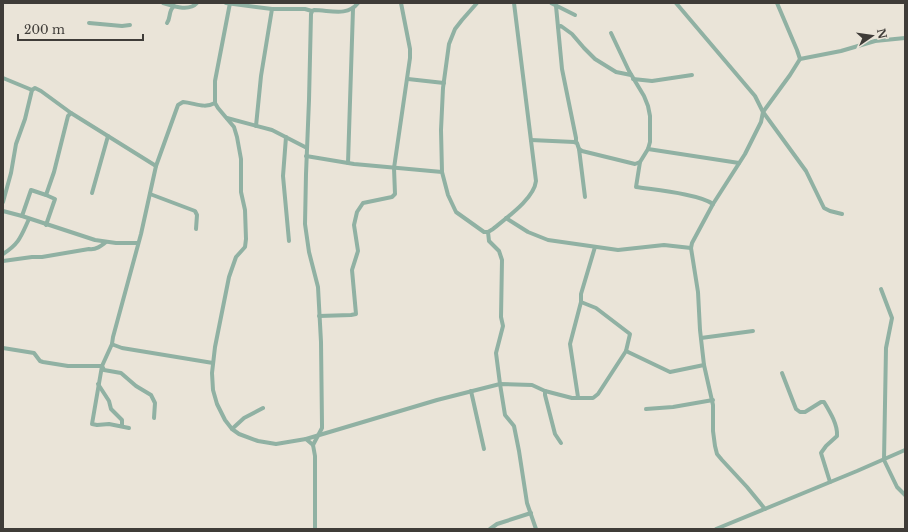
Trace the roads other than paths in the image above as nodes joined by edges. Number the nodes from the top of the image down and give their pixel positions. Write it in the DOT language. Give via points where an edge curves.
graph roads {
  1 [pos="163,3"];
  2 [pos="197,3"];
  3 [pos="229,3"];
  4 [pos="358,3"];
  5 [pos="401,3"];
  6 [pos="477,3"];
  7 [pos="514,3"];
  8 [pos="551,3"];
  9 [pos="676,3"];
  10 [pos="777,3"];
  11 [pos="174,6"];
  12 [pos="556,6"];
  13 [pos="272,9"];
  14 [pos="353,9"];
  15 [pos="312,11"];
  16 [pos="575,15"];
  17 [pos="89,23"];
  18 [pos="167,23"];
  19 [pos="130,25"];
  20 [pos="558,27"];
  21 [pos="611,34"];
  22 [pos="905,38"];
  23 [pos="800,59"];
  24 [pos="692,75"];
  25 [pos="632,77"];
  26 [pos="3,78"];
  27 [pos="408,79"];
  28 [pos="444,83"];
  29 [pos="32,90"];
  30 [pos="215,103"];
  31 [pos="763,112"];
  32 [pos="71,113"];
  33 [pos="227,118"];
  34 [pos="256,126"];
  35 [pos="108,136"];
  36 [pos="286,137"];
  37 [pos="531,140"];
  38 [pos="576,142"];
  39 [pos="307,148"];
  40 [pos="579,149"];
  41 [pos="648,149"];
  42 [pos="306,156"];
  43 [pos="640,162"];
  44 [pos="348,163"];
  45 [pos="739,163"];
  46 [pos="156,166"];
  47 [pos="394,168"];
  48 [pos="442,172"];
  49 [pos="92,194"];
  50 [pos="150,194"];
  51 [pos="46,195"];
  52 [pos="585,198"];
  53 [pos="3,202"];
  54 [pos="713,204"];
  55 [pos="3,211"];
  56 [pos="842,214"];
  57 [pos="22,216"];
  58 [pos="506,218"];
  59 [pos="29,219"];
  60 [pos="46,225"];
  61 [pos="196,229"];
  62 [pos="488,232"];
  63 [pos="289,241"];
  64 [pos="106,242"];
  65 [pos="138,243"];
  66 [pos="595,247"];
  67 [pos="691,248"];
  68 [pos="3,254"];
  69 [pos="3,261"];
  70 [pos="881,289"];
  71 [pos="581,302"];
  72 [pos="319,316"];
  73 [pos="753,331"];
  74 [pos="701,338"];
  75 [pos="112,344"];
  76 [pos="3,348"];
  77 [pos="626,351"];
  78 [pos="213,363"];
  79 [pos="704,365"];
  80 [pos="102,366"];
  81 [pos="782,373"];
  82 [pos="98,384"];
  83 [pos="500,384"];
  84 [pos="471,391"];
  85 [pos="545,391"];
  86 [pos="578,398"];
  87 [pos="713,400"];
  88 [pos="263,408"];
  89 [pos="646,409"];
  90 [pos="154,418"];
  91 [pos="122,426"];
  92 [pos="129,428"];
  93 [pos="232,429"];
  94 [pos="318,435"];
  95 [pos="306,439"];
  96 [pos="561,442"];
  97 [pos="313,445"];
  98 [pos="484,449"];
  99 [pos="905,450"];
  100 [pos="884,460"];
  101 [pos="830,482"];
  102 [pos="905,495"];
  103 [pos="765,509"];
  104 [pos="530,513"];
  105 [pos="719,528"];
  106 [pos="315,529"];
  107 [pos="490,529"];
  108 [pos="536,529"];
  1 -- 11 [label="street"];
  2 -- 11 [label="street" via="194,7 188,8"];
  3 -- 13 [label="street"];
  3 -- 30 [label="street" via="215,80"];
  4 -- 14 [label="street"];
  5 -- 27 [label="street" via="410,49"];
  6 -- 28 [label="street" via="451,37"];
  7 -- 37 [label="street"];
  8 -- 12 [label="street"];
  9 -- 31 [label="street" via="755,96"];
  10 -- 23 [label="street"];
  11 -- 18 [label="street"];
  12 -- 16 [label="street"];
  12 -- 20 [label="street"];
  13 -- 15 [label="street"];
  13 -- 34 [label="street"];
  14 -- 15 [label="street" via="338,12"];
  14 -- 44 [label="street"];
  15 -- 39 [label="street"];
  17 -- 19 [label="street"];
  20 -- 25 [label="street" via="561,26 572,34 595,59 616,72"];
  20 -- 38 [label="street" via="562,69"];
  21 -- 25 [label="street"];
  22 -- 23 [label="street" via="875,41"];
  23 -- 31 [label="street"];
  24 -- 25 [label="street" via="652,81"];
  25 -- 41 [label="street" via="644,96 650,116"];
  26 -- 29 [label="street"];
  27 -- 28 [label="street"];
  27 -- 47 [label="street"];
  28 -- 48 [label="street"];
  29 -- 32 [label="street" via="35,88 41,91"];
  29 -- 53 [label="street"];
  30 -- 33 [label="street"];
  30 -- 46 [label="street" via="210,106 183,102 178,105"];
  31 -- 45 [label="street" via="761,122"];
  31 -- 56 [label="street" via="806,171 824,208"];
  32 -- 35 [label="street"];
  32 -- 51 [label="street"];
  33 -- 34 [label="street"];
  33 -- 78 [label="street" via="234,127 237,137 246,239 245,247 236,257 228,276"];
  34 -- 36 [label="street"];
  35 -- 46 [label="street"];
  35 -- 49 [label="street"];
  36 -- 39 [label="street"];
  36 -- 63 [label="street" via="283,176"];
  37 -- 38 [label="street"];
  37 -- 58 [label="street" via="535,185 531,193"];
  38 -- 40 [label="street"];
  39 -- 42 [label="street"];
  40 -- 43 [label="street" via="635,164"];
  40 -- 52 [label="street"];
  41 -- 43 [label="street"];
  41 -- 45 [label="street"];
  42 -- 44 [label="street"];
  42 -- 72 [label="street" via="305,224 317,280"];
  43 -- 54 [label="street" via="636,187 708,200"];
  44 -- 47 [label="street"];
  45 -- 54 [label="street"];
  46 -- 50 [label="street"];
  47 -- 48 [label="street"];
  47 -- 72 [label="street" via="394,196 363,203 356,216 354,225 358,251 352,270 356,314"];
  48 -- 62 [label="street" via="456,212 480,230"];
  50 -- 61 [label="street" via="195,211"];
  50 -- 65 [label="street"];
  51 -- 57 [label="street" via="31,190"];
  51 -- 60 [label="street" via="55,199"];
  54 -- 67 [label="street"];
  55 -- 57 [label="street"];
  57 -- 59 [label="street"];
  58 -- 62 [label="street"];
  58 -- 66 [label="street" via="548,240"];
  59 -- 60 [label="street"];
  59 -- 68 [label="street" via="19,242"];
  60 -- 64 [label="street"];
  62 -- 83 [label="street" via="489,241 499,251 502,260 503,326 496,353"];
  64 -- 65 [label="street"];
  64 -- 69 [label="street" via="94,250"];
  65 -- 75 [label="street"];
  66 -- 67 [label="street" via="618,250 664,245"];
  66 -- 71 [label="street"];
  67 -- 74 [label="street" via="698,292"];
  70 -- 100 [label="street" via="892,318 886,348"];
  71 -- 77 [label="street" via="596,308 630,334"];
  71 -- 86 [label="street" via="570,344"];
  72 -- 94 [label="street" via="322,428"];
  73 -- 74 [label="street"];
  74 -- 79 [label="street"];
  75 -- 78 [label="street" via="122,348"];
  75 -- 80 [label="street"];
  76 -- 80 [label="street" via="34,353 43,362 68,366"];
  77 -- 79 [label="street" via="670,372"];
  77 -- 86 [label="street" via="598,394 593,398"];
  78 -- 93 [label="street" via="213,390 217,404"];
  79 -- 87 [label="street"];
  80 -- 82 [label="street"];
  80 -- 90 [label="street" via="104,370 121,373 150,395 155,403"];
  81 -- 101 [label="street" via="796,409 805,412 824,402 829,410 837,436 821,453"];
  82 -- 91 [label="street" via="111,409 122,420"];
  82 -- 91 [label="street" via="92,424"];
  83 -- 84 [label="street"];
  83 -- 85 [label="street" via="532,385"];
  83 -- 104 [label="street" via="505,415 514,426"];
  84 -- 94 [label="street"];
  84 -- 98 [label="street"];
  85 -- 86 [label="street"];
  85 -- 96 [label="street" via="555,434"];
  87 -- 89 [label="street"];
  87 -- 103 [label="street" via="717,454"];
  88 -- 93 [label="street" via="244,418"];
  91 -- 92 [label="street"];
  93 -- 95 [label="street" via="248,438 267,443 288,443"];
  94 -- 95 [label="street"];
  94 -- 97 [label="street"];
  95 -- 97 [label="street"];
  97 -- 106 [label="street"];
  99 -- 100 [label="street"];
  100 -- 101 [label="street"];
  100 -- 102 [label="street" via="897,487"];
  101 -- 103 [label="street"];
  103 -- 105 [label="street"];
  104 -- 107 [label="street" via="497,524"];
  104 -- 108 [label="street"];
}
